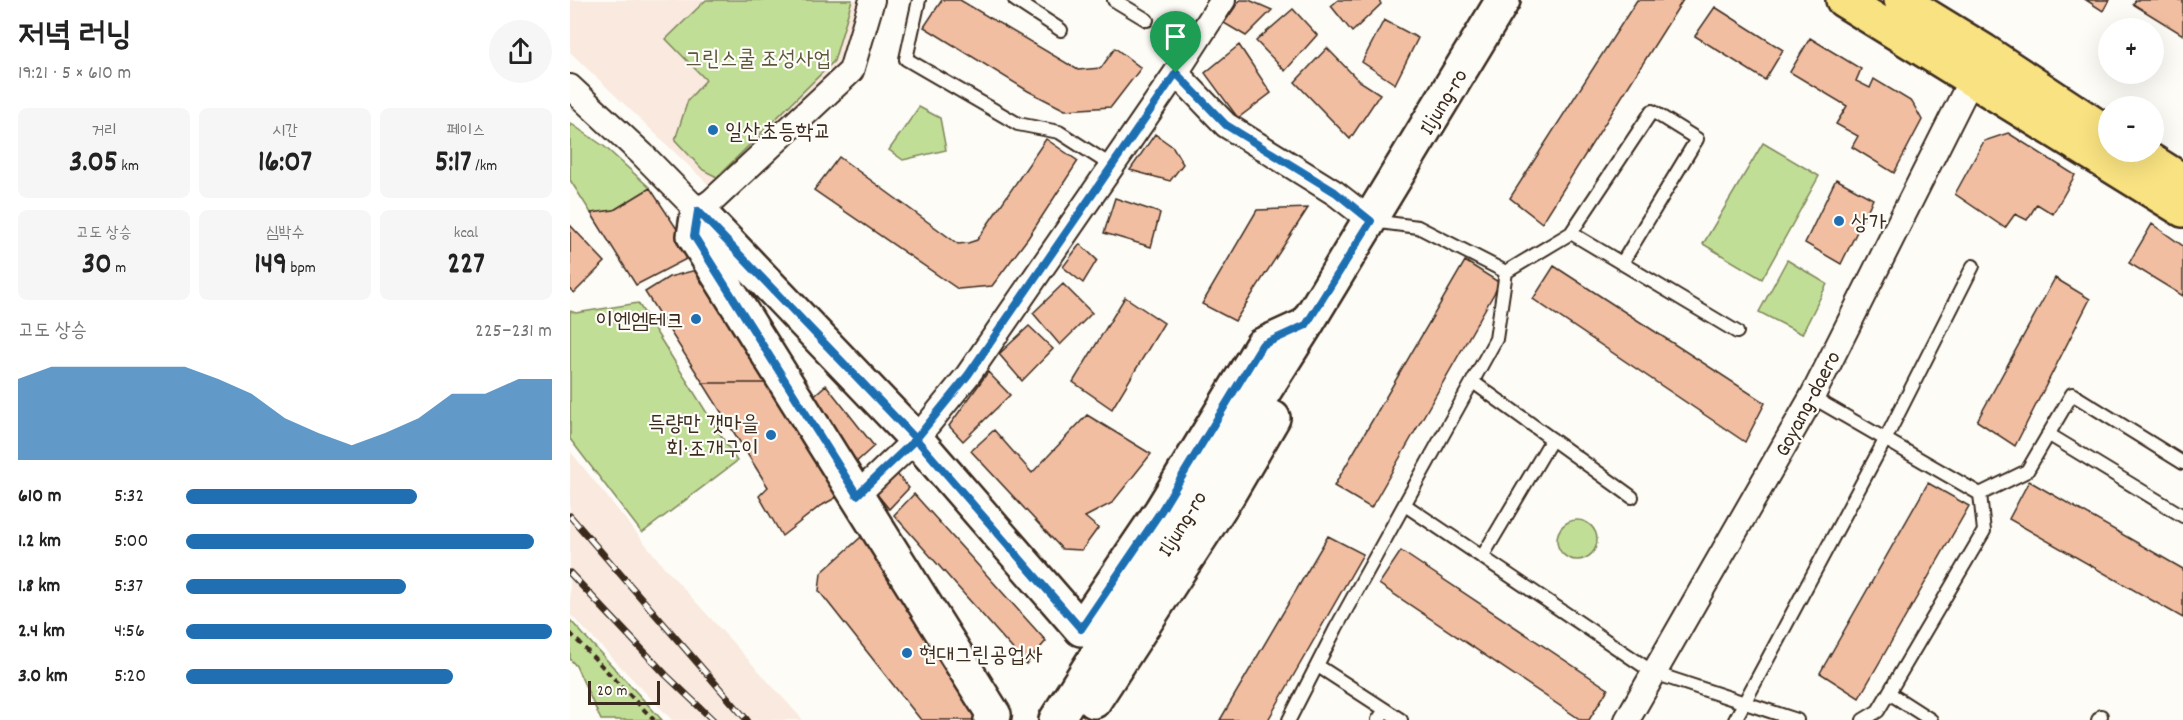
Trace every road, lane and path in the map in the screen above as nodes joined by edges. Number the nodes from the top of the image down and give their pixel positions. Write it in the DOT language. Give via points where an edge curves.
graph roads {
  1 [pos="872,0"];
  2 [pos="919,0"];
  3 [pos="1015,0"];
  4 [pos="1114,0"];
  5 [pos="1223,0"];
  6 [pos="1503,0"];
  7 [pos="1843,0"];
  8 [pos="1901,0"];
  9 [pos="1147,20"];
  10 [pos="1061,30"];
  11 [pos="1978,65"];
  12 [pos="1176,73"];
  13 [pos="570,87"];
  14 [pos="2098,128"];
  15 [pos="2153,162"];
  16 [pos="1112,166"];
  17 [pos="2183,181"];
  18 [pos="2183,210"];
  19 [pos="698,211"];
  20 [pos="1371,221"];
  21 [pos="1571,233"];
  22 [pos="1622,263"];
  23 [pos="1973,266"];
  24 [pos="1506,272"];
  25 [pos="1306,325"];
  26 [pos="1737,332"];
  27 [pos="1473,382"];
  28 [pos="1812,397"];
  29 [pos="2048,434"];
  30 [pos="916,439"];
  31 [pos="1552,439"];
  32 [pos="1886,440"];
  33 [pos="2183,463"];
  34 [pos="1980,494"];
  35 [pos="857,495"];
  36 [pos="1632,497"];
  37 [pos="1405,505"];
  38 [pos="2183,516"];
  39 [pos="1482,557"];
  40 [pos="570,633"];
  41 [pos="1318,666"];
  42 [pos="1654,673"];
  43 [pos="1889,693"];
  44 [pos="1744,704"];
  45 [pos="1381,715"];
  46 [pos="654,720"];
  47 [pos="991,720"];
  48 [pos="1056,720"];
  49 [pos="1081,720"];
  50 [pos="1289,720"];
  51 [pos="1401,720"];
  52 [pos="1627,720"];
  53 [pos="1735,720"];
  54 [pos="1797,720"];
  55 [pos="1863,720"];
  56 [pos="1930,720"];
  1 -- 19 [label="street" via="851,71"];
  2 -- 16 [label="lane" via="906,59 1018,124 1059,132"];
  3 -- 10 [label="lane"];
  4 -- 9 [label="lane"];
  5 -- 12 [label="street"];
  6 -- 20 [label="street, Iljung-ro"];
  7 -- 11 [label="main road"];
  8 -- 11 [label="main road"];
  11 -- 14 [label="main road"];
  11 -- 18 [label="main road"];
  11 -- 28 [label="street, Goyang-daero"];
  12 -- 16 [label="street"];
  12 -- 20 [label="street" via="1226,125 1335,192"];
  13 -- 19 [label="street"];
  15 -- 17 [label="main road"];
  16 -- 30 [label="street" via="968,375"];
  19 -- 30 [label="street"];
  19 -- 35 [label="street" via="694,236"];
  20 -- 24 [label="lane" via="1418,227"];
  20 -- 25 [label="street, Iljung-ro"];
  21 -- 22 [label="lane"];
  21 -- 22 [label="lane" via="1652,111 1697,139"];
  21 -- 24 [label="lane"];
  22 -- 26 [label="lane"];
  23 -- 32 [label="lane"];
  24 -- 27 [label="lane" via="1496,339"];
  25 -- 30 [label="street, Iljung-ro" via="1262,345 1161,511 1081,629"];
  25 -- 48 [label="street, Iljung-ro"];
  25 -- 49 [label="street, Iljung-ro" via="1293,384 1228,495"];
  27 -- 31 [label="lane"];
  27 -- 37 [label="lane"];
  28 -- 32 [label="lane"];
  28 -- 42 [label="street, Goyang-daero"];
  29 -- 33 [label="lane" via="2072,394"];
  29 -- 34 [label="lane" via="2027,471"];
  29 -- 38 [label="lane"];
  30 -- 35 [label="street"];
  31 -- 36 [label="lane"];
  31 -- 39 [label="lane"];
  32 -- 34 [label="lane"];
  32 -- 44 [label="lane"];
  34 -- 43 [label="lane" via="1984,531"];
  35 -- 47 [label="street" via="994,715"];
  37 -- 39 [label="lane"];
  37 -- 41 [label="lane"];
  39 -- 42 [label="lane"];
  40 -- 46 [label="path"];
  41 -- 45 [label="lane"];
  41 -- 50 [label="lane"];
  42 -- 44 [label="lane"];
  42 -- 52 [label="street, Goyang-daero"];
  43 -- 55 [label="lane" via="1878,711"];
  43 -- 56 [label="lane"];
  44 -- 53 [label="lane"];
  44 -- 54 [label="lane"];
  45 -- 51 [label="lane"];
}
